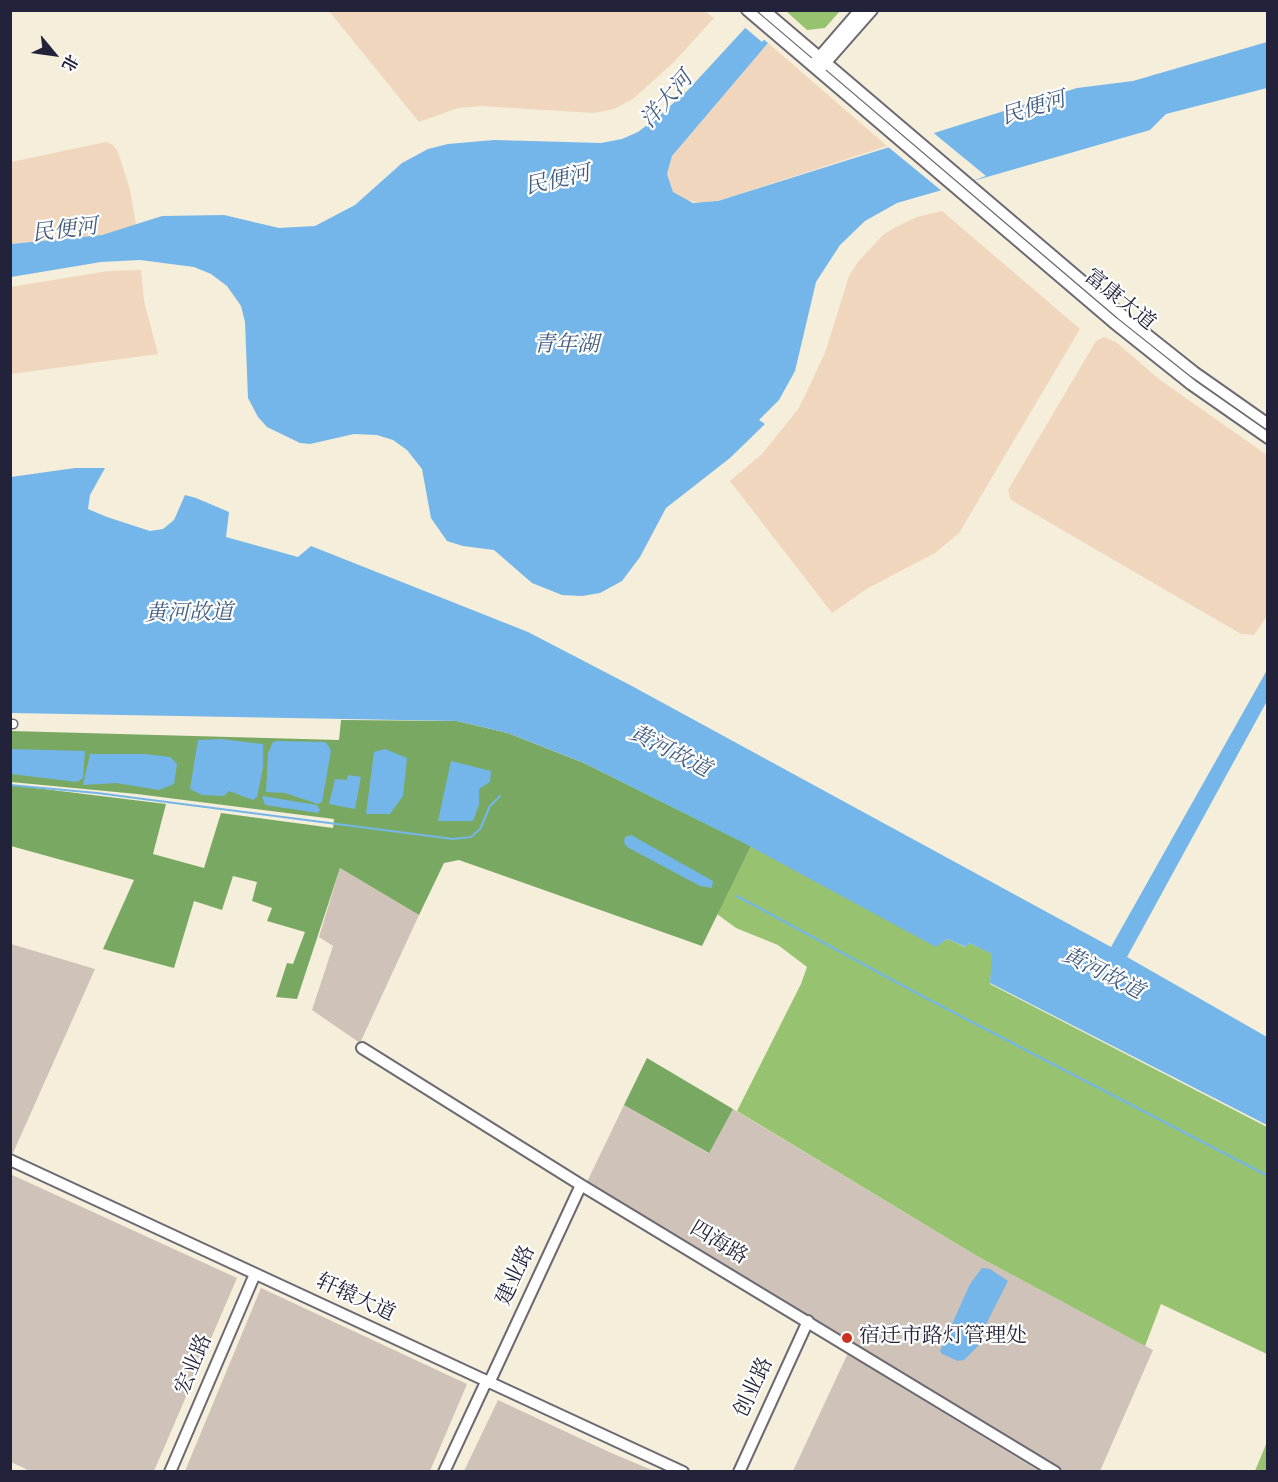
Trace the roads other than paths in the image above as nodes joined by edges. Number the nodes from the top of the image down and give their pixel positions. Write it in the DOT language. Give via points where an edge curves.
graph roads {
  1 [pos="747,10"];
  2 [pos="764,10"];
  3 [pos="860,10"];
  4 [pos="872,10"];
  5 [pos="819,64"];
  6 [pos="857,96"];
  7 [pos="1268,424"];
  8 [pos="1268,438"];
  9 [pos="362,1048"];
  10 [pos="10,1160"];
  11 [pos="581,1185"];
  12 [pos="255,1274"];
  13 [pos="808,1321"];
  14 [pos="487,1382"];
  15 [pos="170,1472"];
  16 [pos="444,1472"];
  17 [pos="683,1472"];
  18 [pos="739,1472"];
  19 [pos="1055,1472"];
  1 -- 5 [label="street"];
  2 -- 5 [label="street"];
  3 -- 5 [label="street"];
  4 -- 5 [label="street"];
  5 -- 6 [label="street"];
  6 -- 7 [label="street, 富康大道" via="919,142 1121,314"];
  6 -- 8 [label="street, 富康大道" via="952,186 1183,378"];
  9 -- 11 [label="street, 四海路"];
  10 -- 12 [label="street, 轩辕大道"];
  11 -- 13 [label="street, 四海路"];
  11 -- 14 [label="street, 建业路"];
  12 -- 14 [label="street, 轩辕大道"];
  12 -- 15 [label="street, 宏业路"];
  13 -- 18 [label="street, 创业路"];
  13 -- 19 [label="street, 四海路"];
  14 -- 16 [label="street, 建业路"];
  14 -- 17 [label="street, 轩辕大道"];
}
